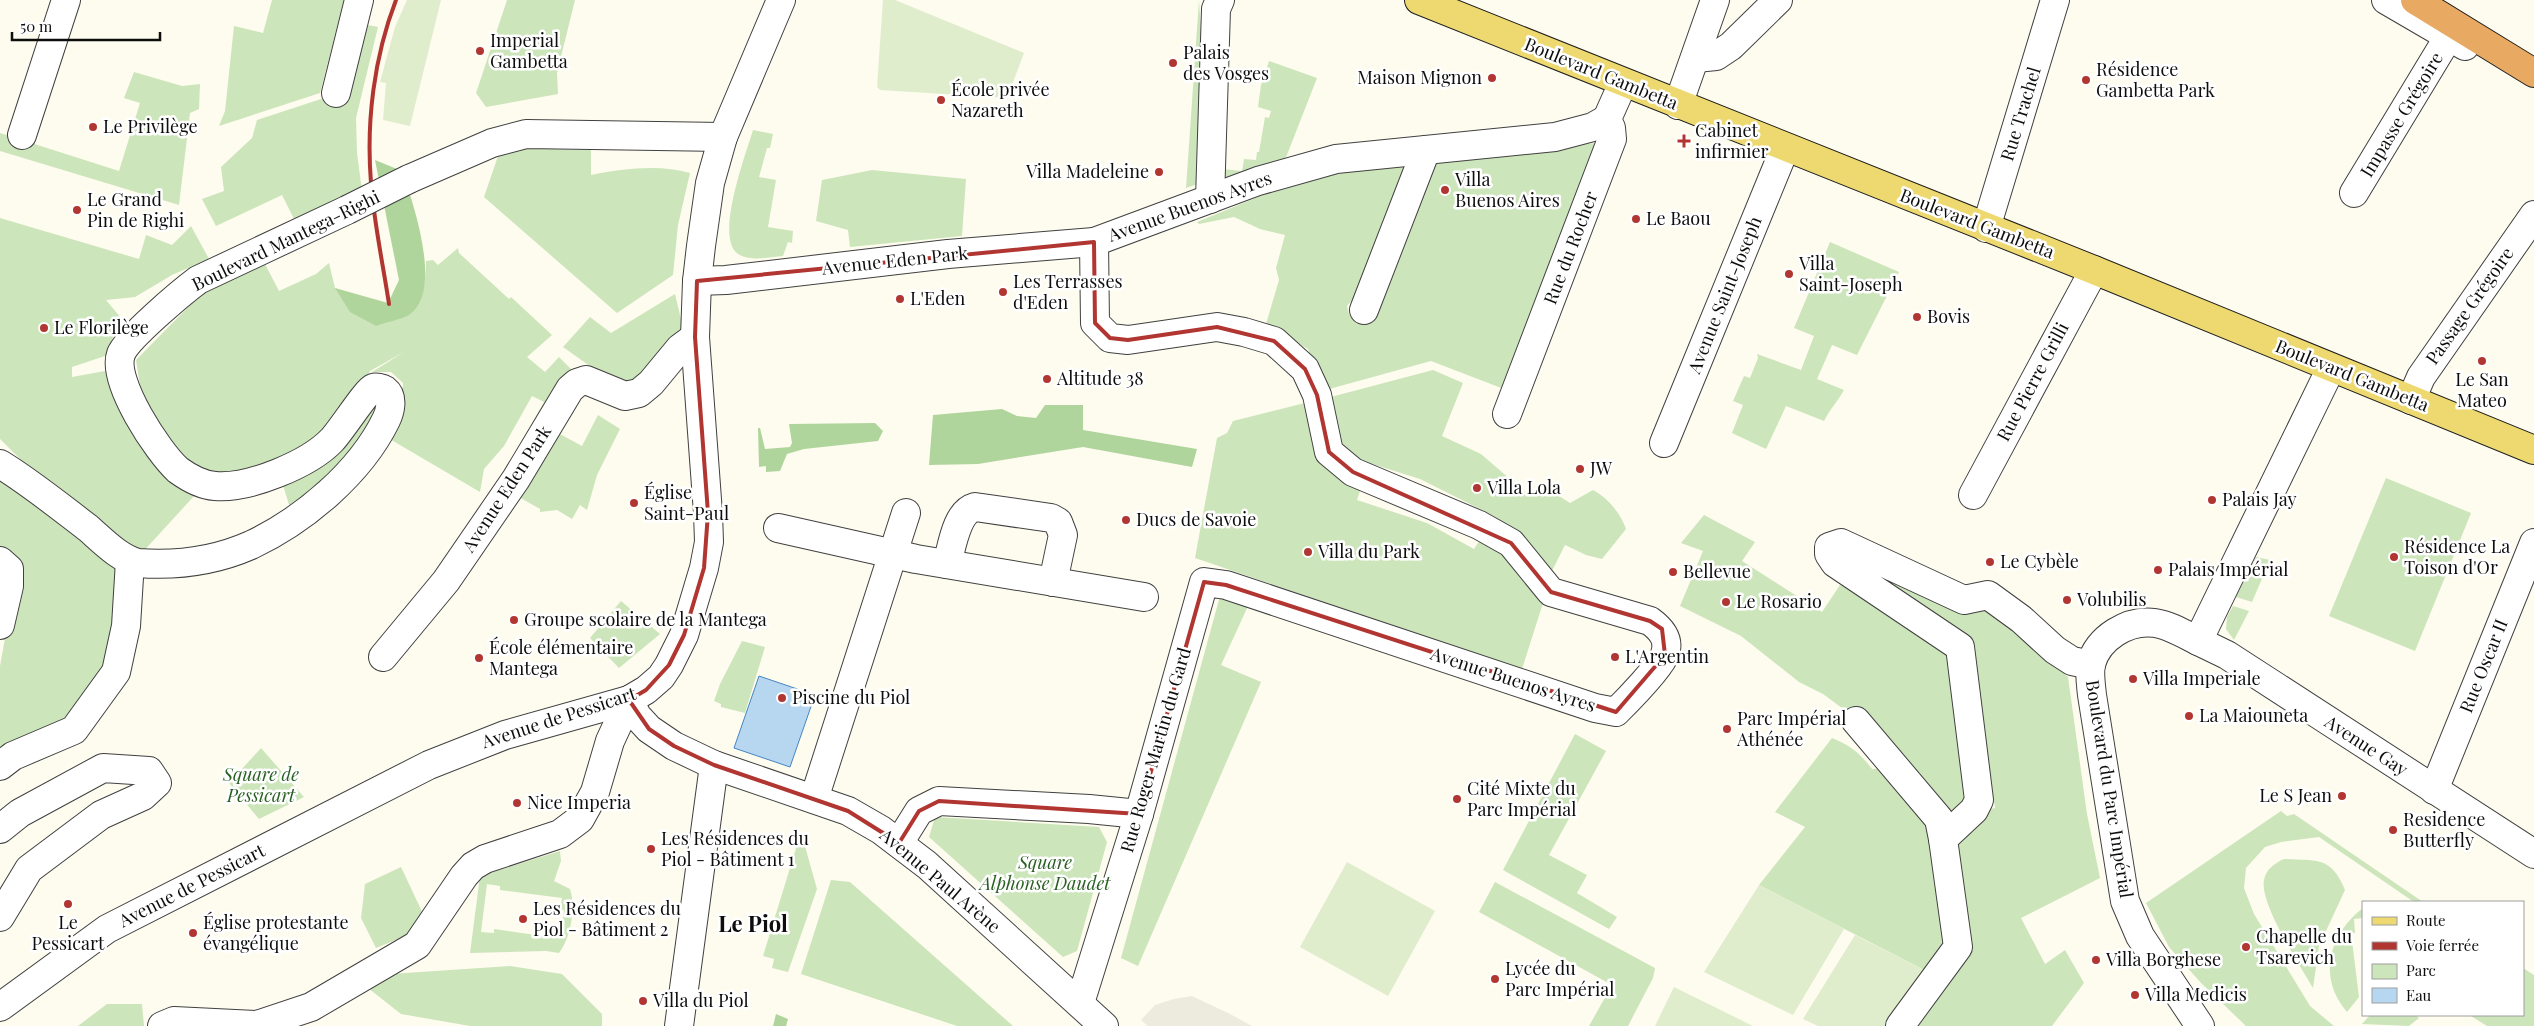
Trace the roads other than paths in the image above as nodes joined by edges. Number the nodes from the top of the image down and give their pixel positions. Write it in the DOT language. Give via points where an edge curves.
graph roads {
  1 [pos="66,0"];
  2 [pos="360,0"];
  3 [pos="781,0"];
  4 [pos="1220,0"];
  5 [pos="1419,0"];
  6 [pos="1715,0"];
  7 [pos="1778,0"];
  8 [pos="2055,0"];
  9 [pos="2386,0"];
  10 [pos="2415,0"];
  11 [pos="2449,36"];
  12 [pos="1696,58"];
  13 [pos="2534,73"];
  14 [pos="1623,83"];
  15 [pos="2534,88"];
  16 [pos="336,93"];
  17 [pos="1678,105"];
  18 [pos="1607,119"];
  19 [pos="22,135"];
  20 [pos="722,137"];
  21 [pos="1785,148"];
  22 [pos="1426,150"];
  23 [pos="2354,193"];
  24 [pos="1210,199"];
  25 [pos="2534,215"];
  26 [pos="1986,228"];
  27 [pos="1094,242"];
  28 [pos="2094,270"];
  29 [pos="697,281"];
  30 [pos="1364,310"];
  31 [pos="695,337"];
  32 [pos="2332,368"];
  33 [pos="2411,400"];
  34 [pos="1508,414"];
  35 [pos="1664,443"];
  36 [pos="2534,450"];
  37 [pos="0,464"];
  38 [pos="1973,495"];
  39 [pos="906,513"];
  40 [pos="778,528"];
  41 [pos="2534,543"];
  42 [pos="893,554"];
  43 [pos="0,561"];
  44 [pos="130,561"];
  45 [pos="946,564"];
  46 [pos="1053,582"];
  47 [pos="1204,582"];
  48 [pos="1144,597"];
  49 [pos="0,625"];
  50 [pos="2198,641"];
  51 [pos="383,657"];
  52 [pos="2091,665"];
  53 [pos="629,700"];
  54 [pos="1856,721"];
  55 [pos="0,766"];
  56 [pos="714,766"];
  57 [pos="2434,790"];
  58 [pos="814,798"];
  59 [pos="1139,814"];
  60 [pos="0,828"];
  61 [pos="1943,839"];
  62 [pos="899,843"];
  63 [pos="2534,854"];
  64 [pos="0,917"];
  65 [pos="1080,1003"];
  66 [pos="0,1007"];
  67 [pos="260,1025"];
  68 [pos="162,1026"];
  69 [pos="680,1026"];
  70 [pos="1104,1026"];
  71 [pos="1900,1026"];
  72 [pos="2200,1026"];
  1 -- 19 [label="street"];
  2 -- 16 [label="street"];
  3 -- 20 [label="street, Avenue de Pessicart"];
  4 -- 24 [label="street" via="1216,10"];
  5 -- 14 [label="main road, Boulevard Gambetta"];
  6 -- 12 [label="street"];
  7 -- 12 [label="street" via="1731,46 1716,56"];
  8 -- 26 [label="street, Rue Trachel"];
  9 -- 11 [label="street"];
  10 -- 13 [label="highway"];
  11 -- 15 [label="street"];
  11 -- 23 [label="street, Impasse Grégoire"];
  12 -- 17 [label="street"];
  14 -- 17 [label="main road, Boulevard Gambetta"];
  14 -- 18 [label="street"];
  17 -- 21 [label="main road, Boulevard Gambetta"];
  18 -- 22 [label="street, Avenue Buenos Ayres" via="1555,137"];
  18 -- 34 [label="street, Rue du Rocher" via="1612,139"];
  20 -- 29 [label="street, Avenue de Pessicart" via="710,183"];
  20 -- 44 [label="street, Boulevard Mantega-Righi, bridge" via="526,134 492,143 409,179 191,286 125,348 119,368 134,406 164,454 189,478 218,487 250,482 296,465 331,441 368,391 386,390 389,414 374,442 332,491 252,544 190,563"];
  21 -- 26 [label="main road, Boulevard Gambetta"];
  21 -- 35 [label="street, Avenue Saint-Joseph"];
  22 -- 24 [label="street, Avenue Buenos Ayres" via="1336,159 1258,181"];
  22 -- 30 [label="street"];
  24 -- 27 [label="street, Avenue Buenos Ayres"];
  25 -- 33 [label="street, Passage Grégoire" via="2455,325 2421,377"];
  26 -- 28 [label="main road, Boulevard Gambetta"];
  27 -- 29 [label="street, Avenue Eden Park"];
  27 -- 47 [label="street, Avenue Buenos Ayres" via="1095,323 1110,338 1128,340 1217,327 1274,341 1304,369 1317,395 1329,452 1353,472 1479,525 1511,543 1551,592 1650,621 1662,629 1665,655 1616,712 1595,708 1226,585"];
  28 -- 32 [label="main road, Boulevard Gambetta"];
  28 -- 38 [label="street, Rue Pierre Grilli"];
  29 -- 31 [label="street, Avenue de Pessicart"];
  31 -- 51 [label="street, Avenue Eden Park" via="680,348 639,393 625,396 586,380 570,389 516,479 446,581"];
  31 -- 53 [label="street, Avenue de Pessicart" via="708,513 704,568 695,605 669,665 661,677"];
  32 -- 33 [label="main road, Boulevard Gambetta"];
  32 -- 50 [label="street"];
  33 -- 36 [label="main road, Boulevard Gambetta"];
  37 -- 44 [label="street"];
  39 -- 42 [label="street"];
  40 -- 42 [label="street"];
  41 -- 57 [label="street, Rue Oscar II"];
  42 -- 45 [label="street"];
  42 -- 58 [label="street"];
  43 -- 49 [label="street" via="9,569 9,586"];
  44 -- 55 [label="street" via="126,626 116,672 74,730 13,756"];
  45 -- 46 [label="street"];
  45 -- 46 [label="street" via="961,519 969,508 1051,518 1058,522 1063,535"];
  46 -- 48 [label="street"];
  47 -- 59 [label="street, Rue Roger Martin du Gard"];
  50 -- 52 [label="street, Boulevard du Parc Impérial" via="2154,622 2134,624 2118,630 2097,648"];
  50 -- 57 [label="street, Avenue Gay" via="2227,655"];
  52 -- 61 [label="street" via="2072,661 2055,650 1988,595 1964,600 1840,543 1829,547 1829,554 1836,563 1960,647 1979,800 1974,810"];
  52 -- 72 [label="street, Boulevard du Parc Impérial" via="2092,694 2125,901 2140,936"];
  53 -- 56 [label="street, Avenue Paul Arène" via="649,729"];
  53 -- 66 [label="street, Avenue de Pessicart" via="505,735 429,765 107,929"];
  53 -- 67 [label="street" via="610,741 595,792 571,828 484,859 464,876 417,945 312,1007"];
  54 -- 61 [label="street" via="1940,819"];
  56 -- 58 [label="street, Avenue Paul Arène"];
  56 -- 69 [label="street"];
  57 -- 63 [label="street, Avenue Gay"];
  58 -- 62 [label="street, Avenue Paul Arène" via="848,811"];
  59 -- 62 [label="street" via="939,801 919,811"];
  59 -- 65 [label="street, Rue Roger Martin du Gard"];
  60 -- 64 [label="street" via="20,812 103,768 149,771 157,783 143,796 101,815 29,869"];
  61 -- 71 [label="street" via="1958,947"];
  62 -- 65 [label="street, Avenue Paul Arène"];
  65 -- 70 [label="street, Avenue Paul Arène"];
  67 -- 68 [label="street" via="174,1020"];
}
